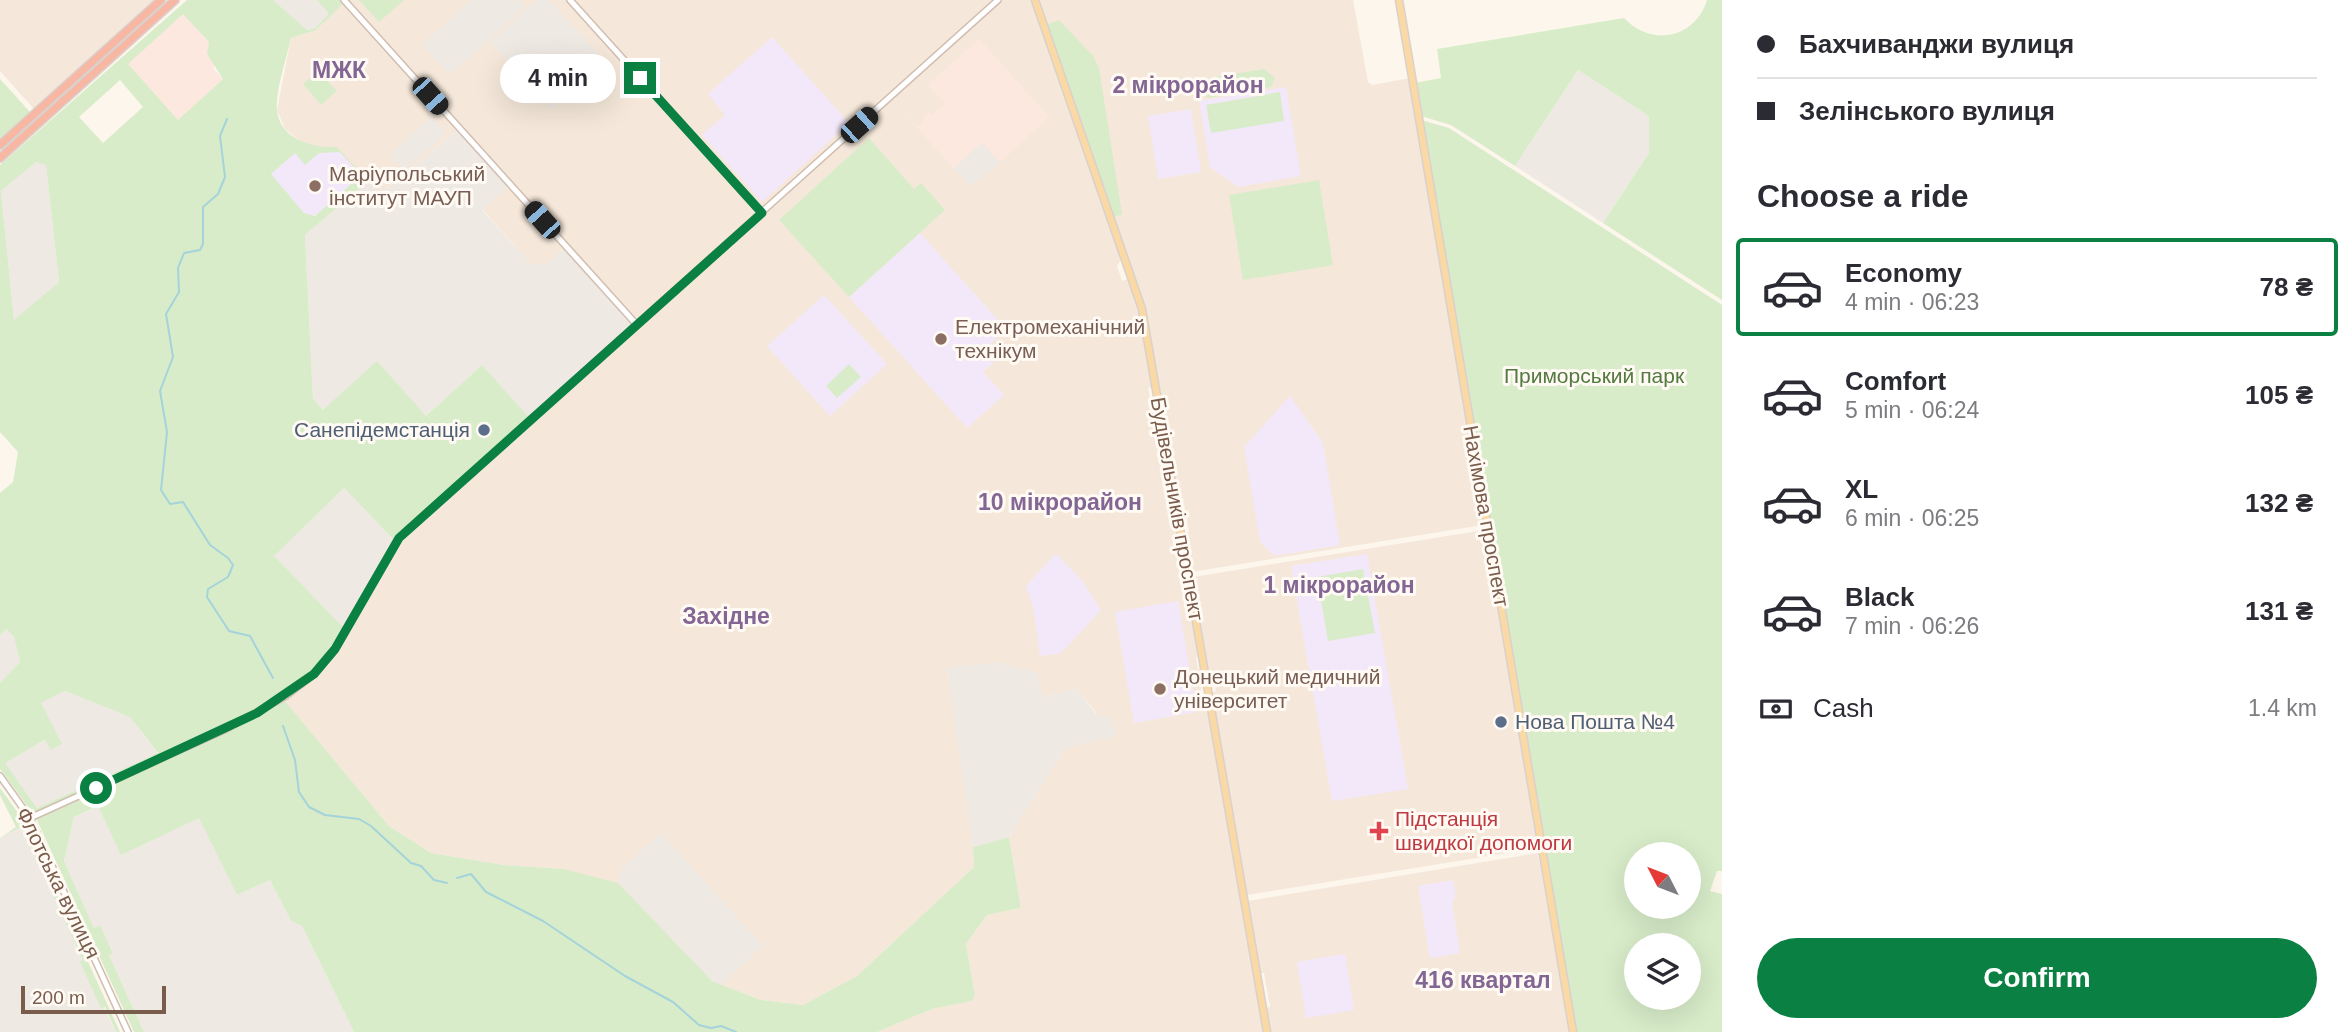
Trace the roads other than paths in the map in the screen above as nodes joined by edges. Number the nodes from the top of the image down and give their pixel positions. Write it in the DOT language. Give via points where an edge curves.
graph roads {
  1 [pos="161,0"];
  2 [pos="175,0"];
  3 [pos="344,0"];
  4 [pos="570,0"];
  5 [pos="998,0"];
  6 [pos="1035,0"];
  7 [pos="1399,0"];
  8 [pos="43,106"];
  9 [pos="50,113"];
  10 [pos="1,151"];
  11 [pos="762,213"];
  12 [pos="637,325"];
  13 [pos="0,776"];
  14 [pos="30,818"];
  15 [pos="128,1032"];
  16 [pos="1267,1032"];
  17 [pos="1573,1032"];
  1 -- 8 [label="highway"];
  2 -- 9 [label="highway"];
  3 -- 12 [label="street"];
  4 -- 11 [label="street"];
  5 -- 11 [label="street"];
  6 -- 16 [label="main road, Будівельників проспект" via="1142,309"];
  7 -- 17 [label="main road, Нахімова проспект"];
  8 -- 9 [label="highway"];
  8 -- 10 [label="highway"];
  9 -- 10 [label="highway"];
  11 -- 12 [label="street"];
  12 -- 14 [label="street" via="399,538 335,649 314,674 236,724"];
  13 -- 14 [label="street, Флотська вулиця"];
  14 -- 15 [label="street, Флотська вулиця"];
}
